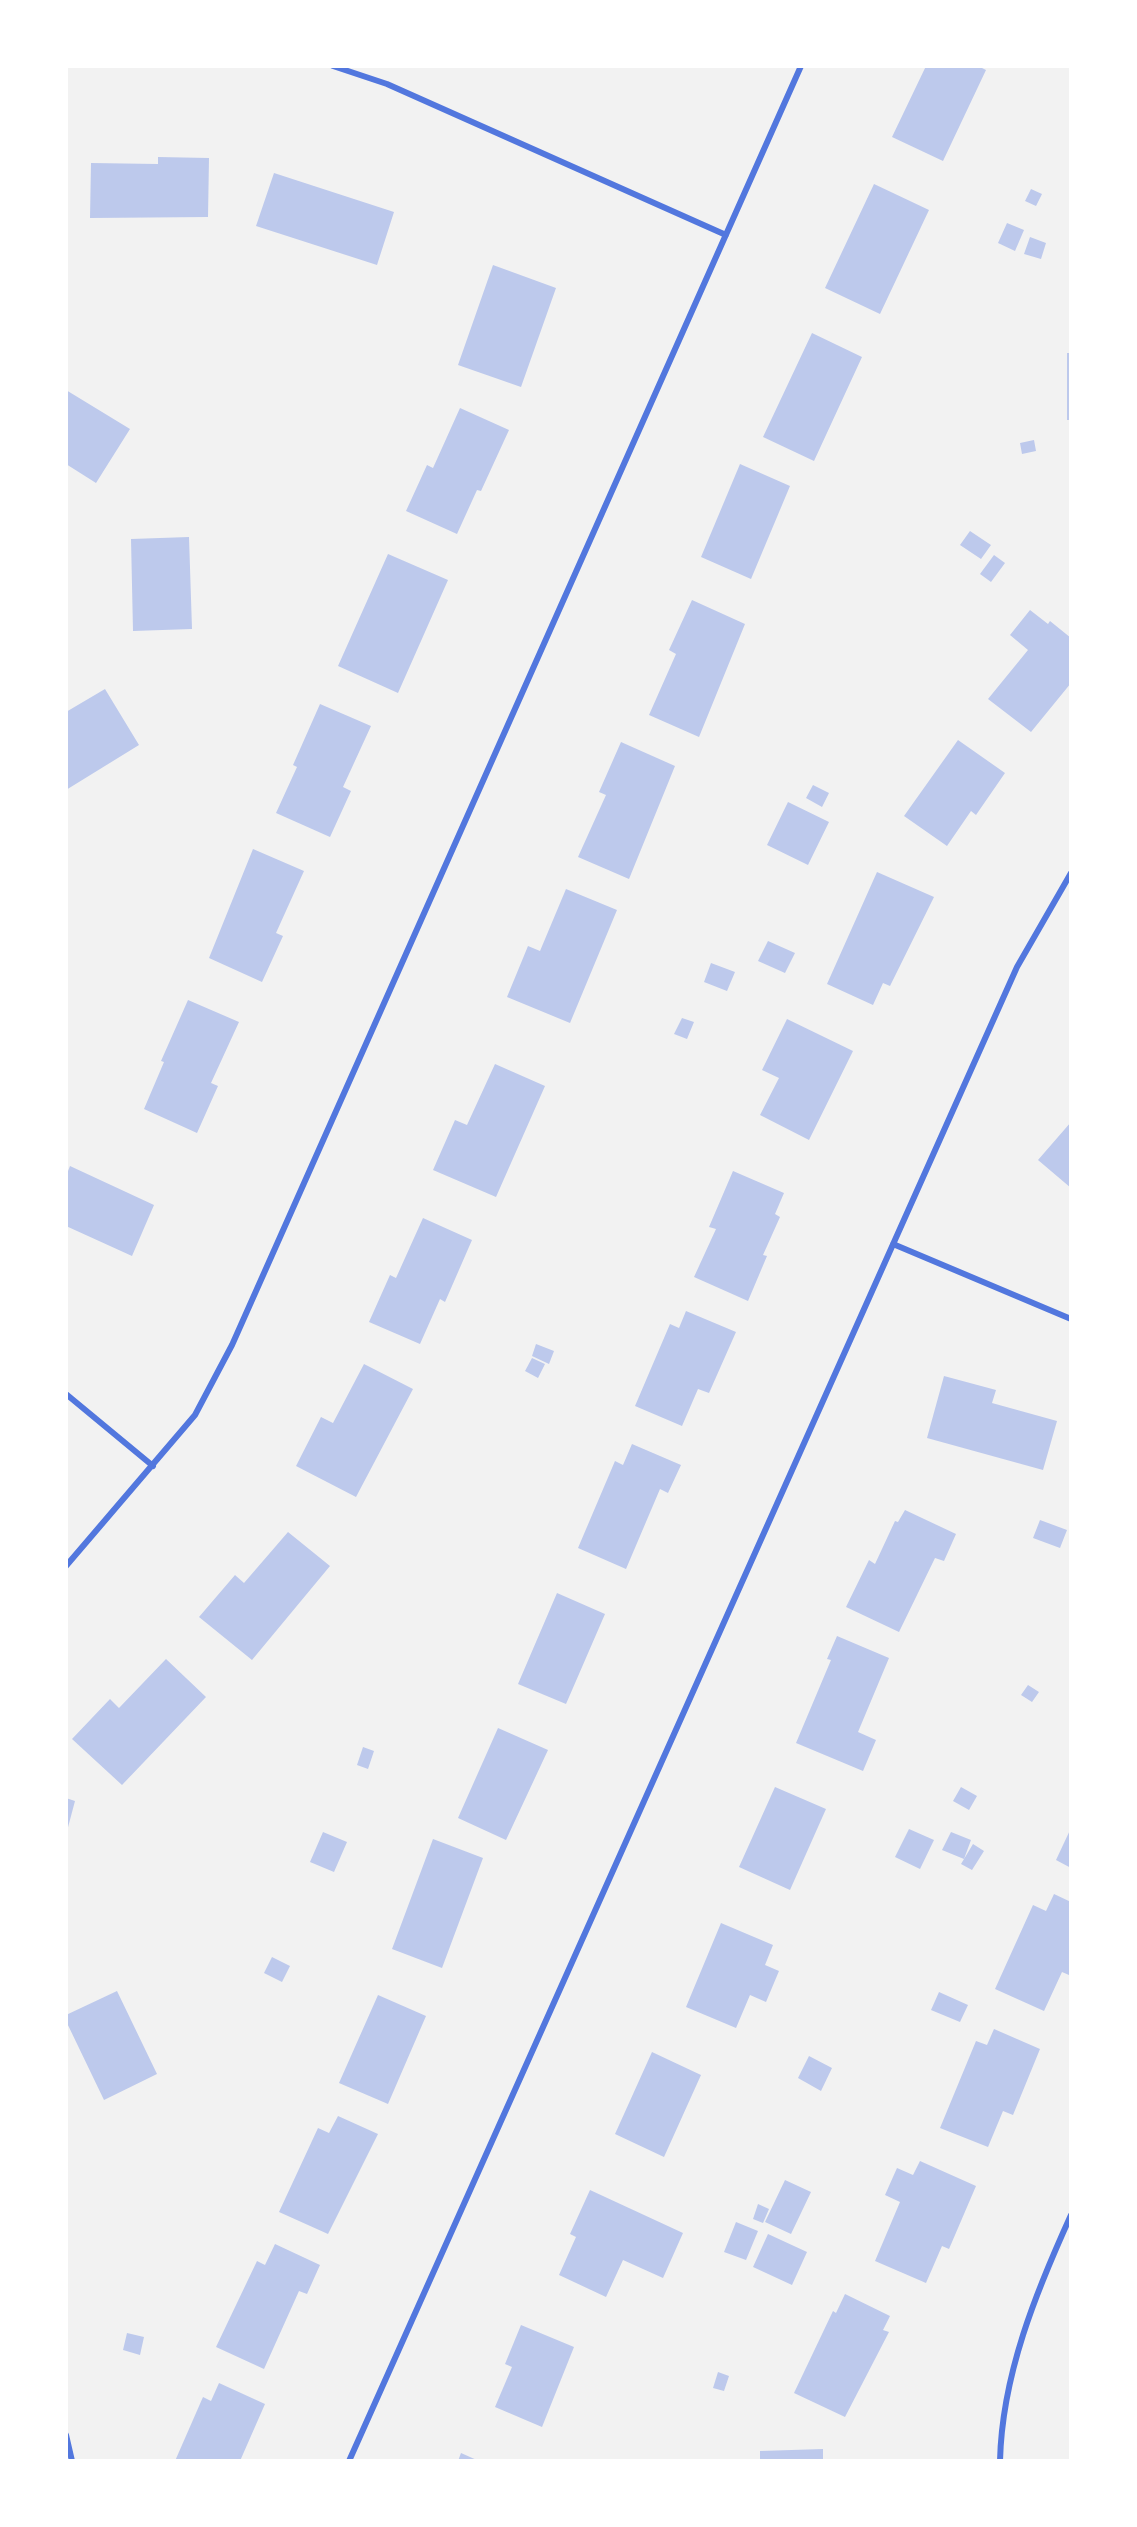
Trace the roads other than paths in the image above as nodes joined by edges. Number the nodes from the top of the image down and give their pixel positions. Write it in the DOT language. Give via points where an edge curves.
graph roads {
  1 [pos="333,66"];
  2 [pos="801,66"];
  3 [pos="726,235"];
  4 [pos="1071,873"];
  5 [pos="893,1244"];
  6 [pos="1071,1319"];
  7 [pos="66,1394"];
  8 [pos="153,1466"];
  9 [pos="66,1566"];
  10 [pos="1071,2215"];
  11 [pos="66,2434"];
  12 [pos="72,2461"];
  13 [pos="349,2461"];
  14 [pos="1000,2461"];
  1 -- 3 [label="street" via="387,84"];
  2 -- 3 [label="street"];
  3 -- 8 [label="street" via="232,1345 195,1415"];
  4 -- 5 [label="street" via="1017,967"];
  5 -- 6 [label="street"];
  5 -- 13 [label="street"];
  7 -- 8 [label="street"];
  8 -- 9 [label="street"];
  10 -- 14 [label="street" via="1050,2260 1015,2360"];
  11 -- 12 [label="street"];
}
